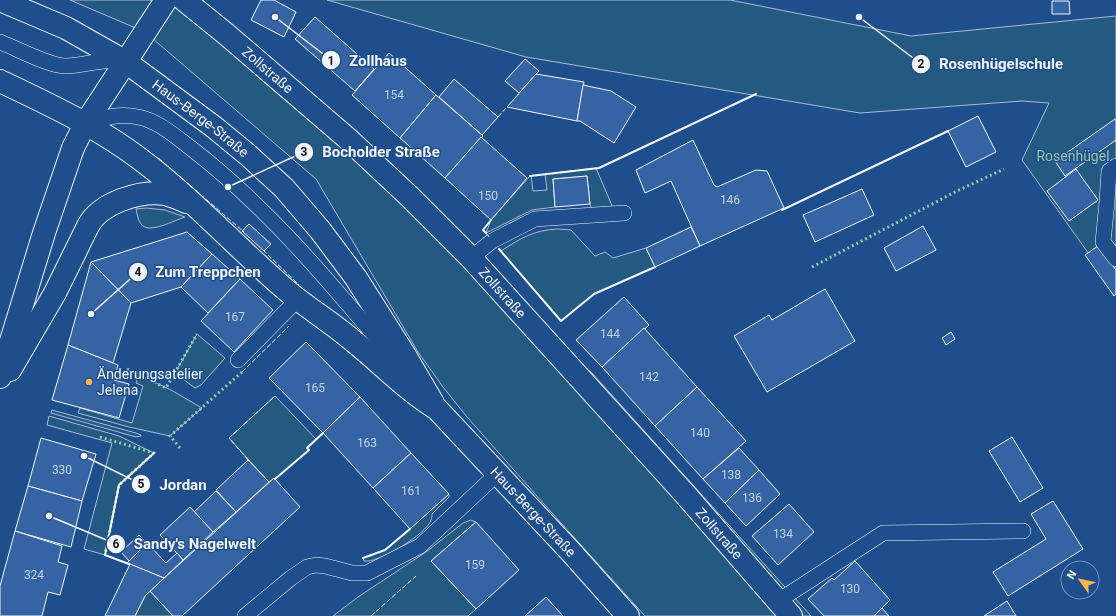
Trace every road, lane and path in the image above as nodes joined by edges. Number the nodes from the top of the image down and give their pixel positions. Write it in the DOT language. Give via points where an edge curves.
graph roads {
  1 [pos="0,0"];
  2 [pos="166,0"];
  3 [pos="184,0"];
  4 [pos="0,42"];
  5 [pos="126,62"];
  6 [pos="0,81"];
  7 [pos="85,124"];
  8 [pos="1116,166"];
  9 [pos="195,206"];
  10 [pos="624,214"];
  11 [pos="471,258"];
  12 [pos="1116,260"];
  13 [pos="298,299"];
  14 [pos="238,360"];
  15 [pos="0,377"];
  16 [pos="0,386"];
  17 [pos="436,409"];
  18 [pos="497,474"];
  19 [pos="1023,532"];
  20 [pos="785,609"];
  21 [pos="245,616"];
  22 [pos="628,616"];
  1 -- 5 [label="main road, Haus-Berge-Straße" via="66,28"];
  2 -- 5 [label="main road"];
  3 -- 11 [label="main road, Zollstraße" via="347,138 410,196"];
  4 -- 5 [label="lane" via="63,66 103,60"];
  5 -- 7 [label="main road"];
  5 -- 17 [label="main road, Haus-Berge-Straße" via="219,130 284,188 356,278"];
  6 -- 7 [label="main road, Haus-Berge-Straße"];
  7 -- 9 [label="main road, Haus-Berge-Straße" via="141,160"];
  7 -- 15 [label="main road" via="67,163"];
  7 -- 17 [label="lane" via="115,116 149,120 166,129 209,163 294,242"];
  8 -- 12 [label="lane" via="1108,172 1103,242"];
  9 -- 13 [label="main road, Haus-Berge-Straße"];
  9 -- 16 [label="main road" via="170,196 151,194 121,201 97,214 88,226 55,293"];
  10 -- 11 [label="lane" via="535,219 492,241"];
  11 -- 20 [label="main road, Zollstraße" via="684,493"];
  13 -- 14 [label="lane"];
  13 -- 17 [label="main road, Haus-Berge-Straße" via="352,340 420,399"];
  17 -- 18 [label="main road, Haus-Berge-Straße"];
  18 -- 21 [label="lane" via="420,546 367,573 352,573 316,565 307,567"];
  18 -- 22 [label="main road, Haus-Berge-Straße"];
  19 -- 20 [label="lane" via="883,532"];
}
